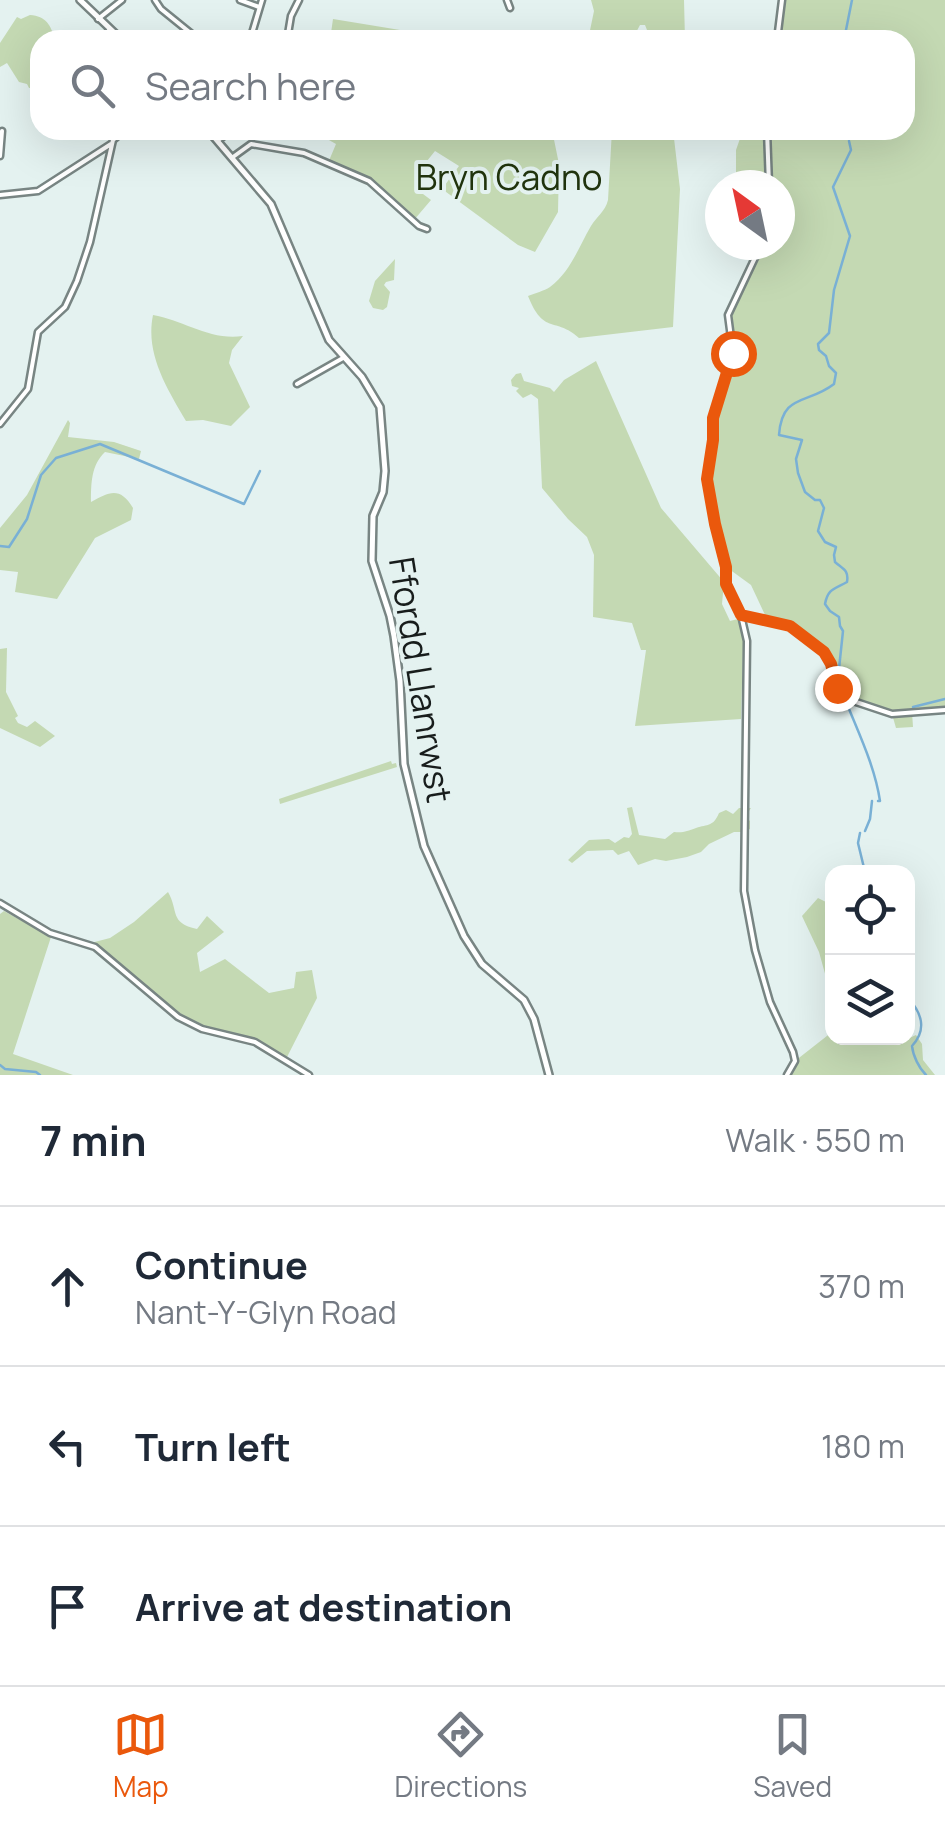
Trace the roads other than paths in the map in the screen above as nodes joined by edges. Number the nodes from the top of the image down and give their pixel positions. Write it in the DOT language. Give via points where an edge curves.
graph roads {
  1 [pos="80,0"];
  2 [pos="122,0"];
  3 [pos="155,0"];
  4 [pos="240,0"];
  5 [pos="262,0"];
  6 [pos="299,0"];
  7 [pos="506,0"];
  8 [pos="782,0"];
  9 [pos="258,7"];
  10 [pos="510,8"];
  11 [pos="98,19"];
  12 [pos="110,29"];
  13 [pos="187,30"];
  14 [pos="252,30"];
  15 [pos="289,30"];
  16 [pos="778,30"];
  17 [pos="2,131"];
  18 [pos="114,140"];
  19 [pos="218,140"];
  20 [pos="767,140"];
  21 [pos="112,144"];
  22 [pos="0,156"];
  23 [pos="232,156"];
  24 [pos="767,170"];
  25 [pos="0,195"];
  26 [pos="427,230"];
  27 [pos="754,260"];
  28 [pos="343,358"];
  29 [pos="297,384"];
  30 [pos="0,424"];
  31 [pos="741,615"];
  32 [pos="945,710"];
  33 [pos="0,903"];
  34 [pos="309,1075"];
  35 [pos="549,1075"];
  36 [pos="787,1075"];
  1 -- 11 [label="main road"];
  2 -- 11 [label="street"];
  3 -- 13 [label="street"];
  4 -- 9 [label="street"];
  5 -- 9 [label="street"];
  6 -- 15 [label="street"];
  7 -- 10 [label="street"];
  8 -- 16 [label="street"];
  9 -- 14 [label="street"];
  11 -- 12 [label="main road"];
  17 -- 22 [label="street"];
  18 -- 21 [label="street"];
  19 -- 23 [label="main road, Ffordd Llanrwst"];
  20 -- 24 [label="street"];
  21 -- 25 [label="street" via="38,191"];
  21 -- 30 [label="street" via="77,281 65,308 38,332 28,389"];
  23 -- 26 [label="street" via="251,144 304,153 370,180"];
  23 -- 28 [label="main road, Ffordd Llanrwst" via="271,204 329,340"];
  27 -- 31 [label="street" via="728,315 733,353 713,418 707,479 726,584"];
  28 -- 29 [label="street"];
  28 -- 35 [label="main road, Ffordd Llanrwst" via="377,399 382,419 385,480 373,516 372,560 394,636 404,764 424,846 482,964 524,1000"];
  31 -- 32 [label="street" via="790,626 824,652 844,698 892,714"];
  31 -- 36 [label="street" via="747,641 744,891 770,1002 793,1052"];
  33 -- 34 [label="street" via="50,933 95,948 178,1017 256,1042"];
}
